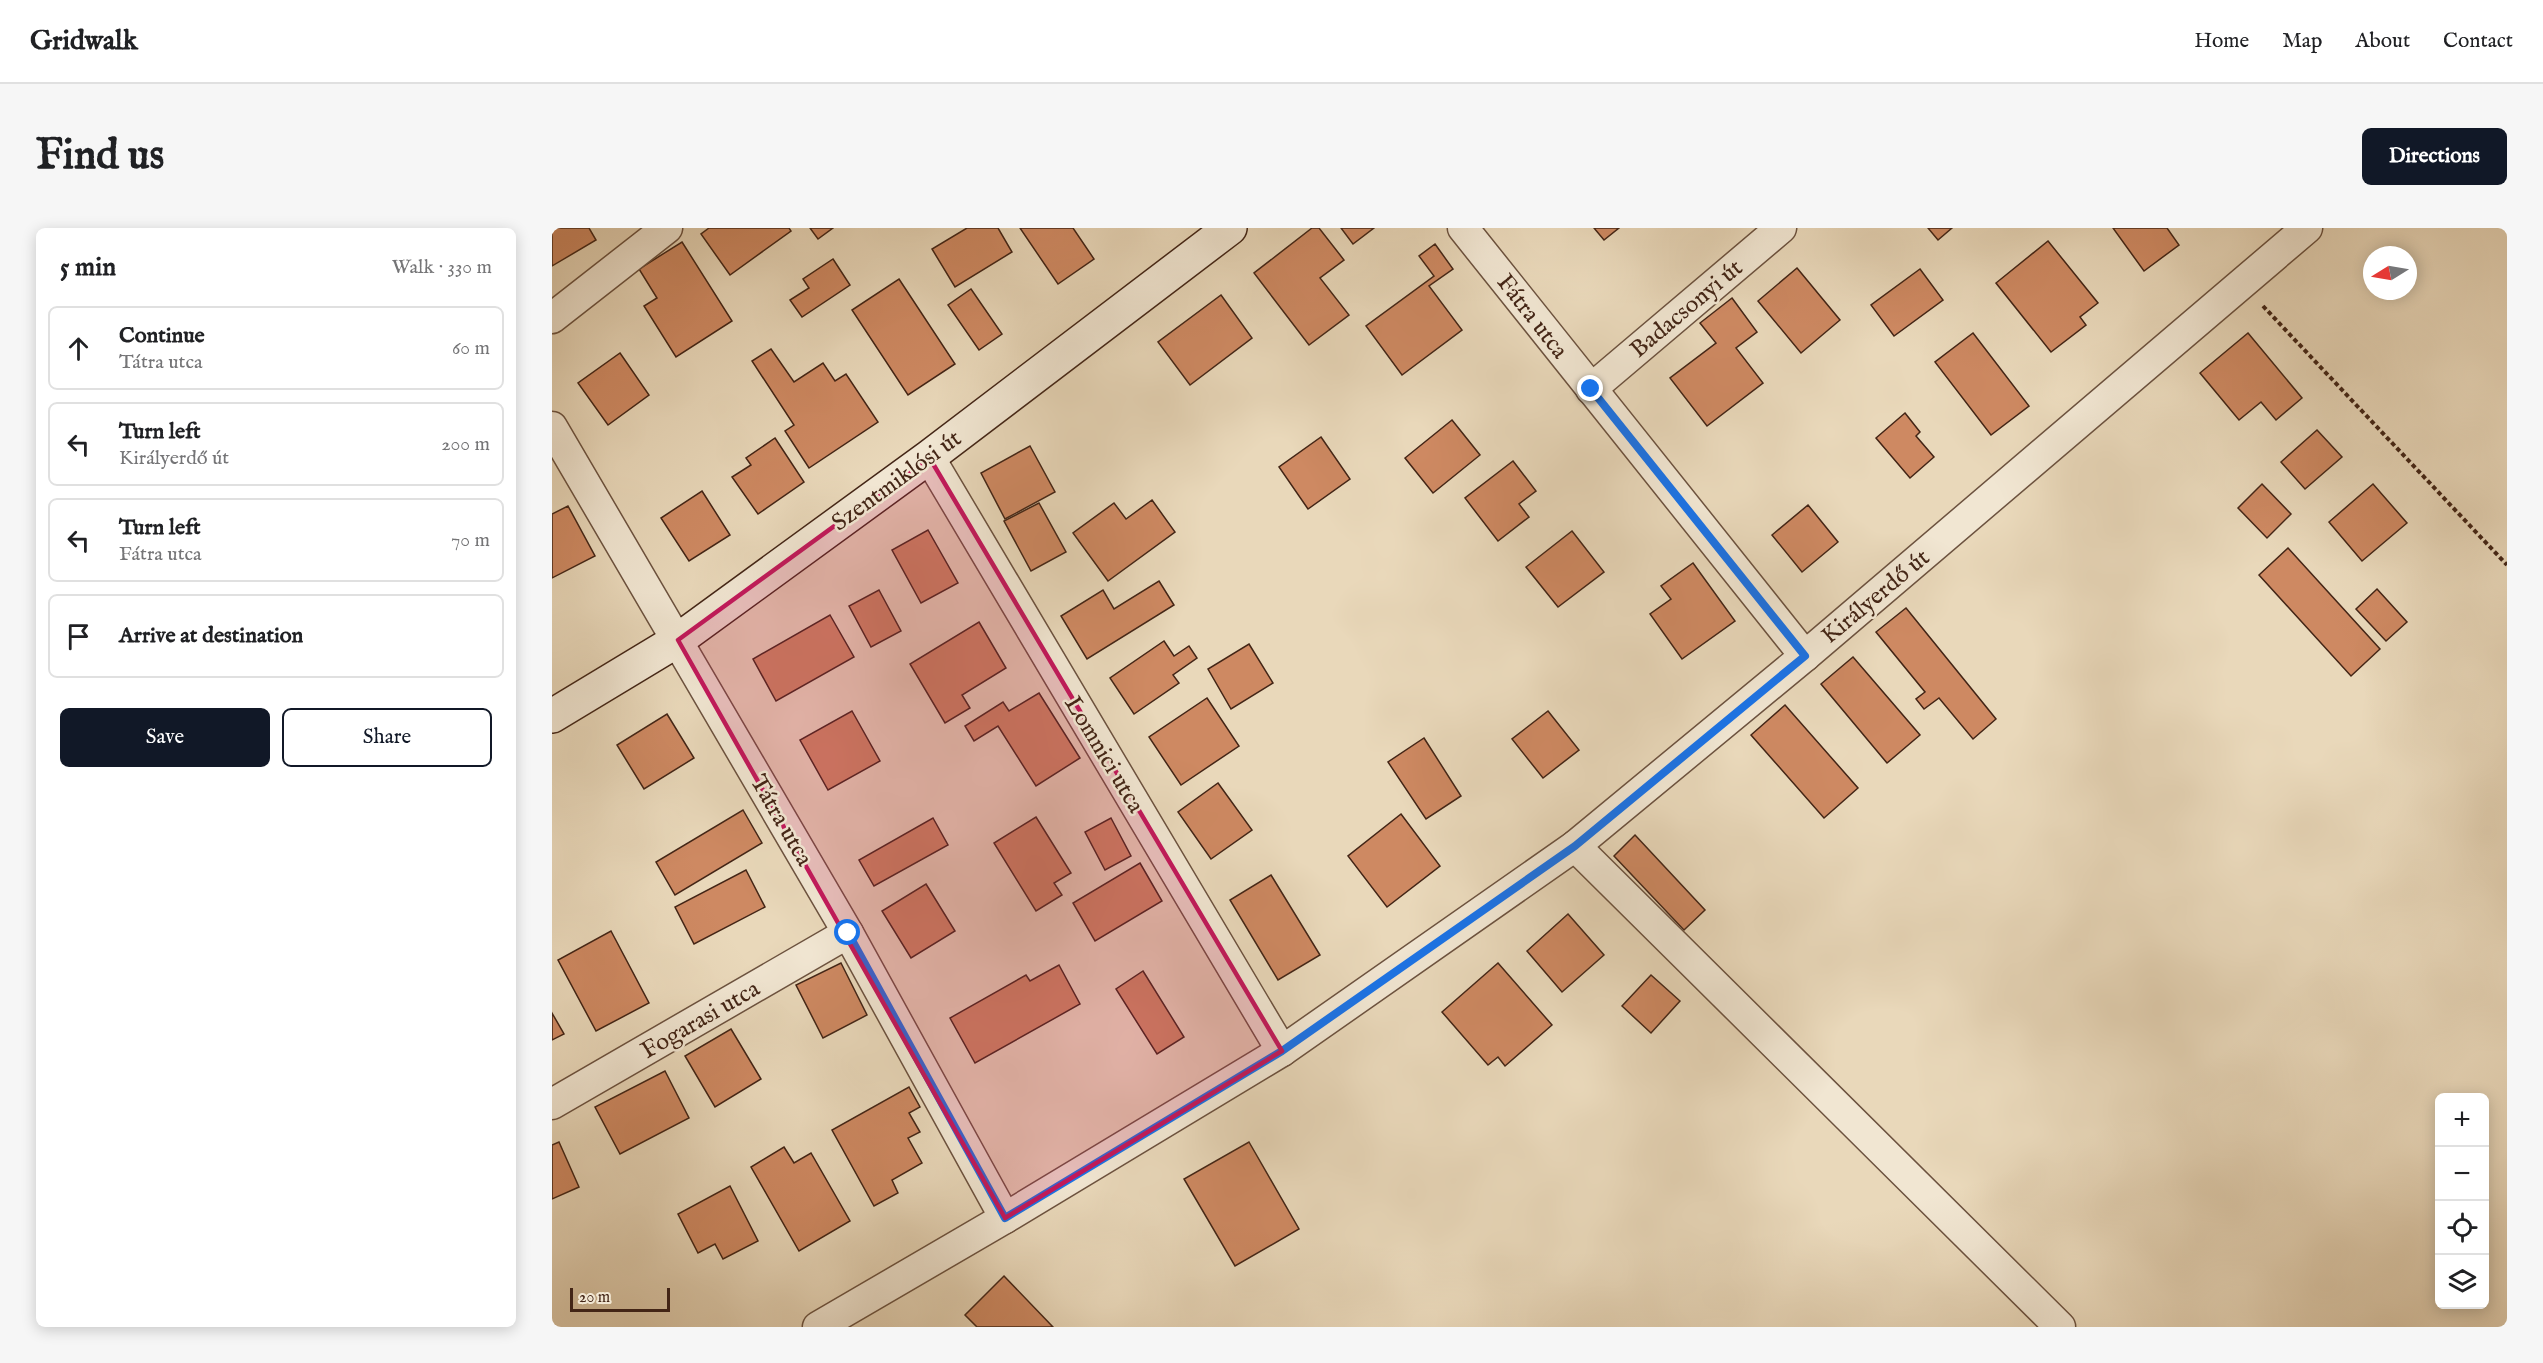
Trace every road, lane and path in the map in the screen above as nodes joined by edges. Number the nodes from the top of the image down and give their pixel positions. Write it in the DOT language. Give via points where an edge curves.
graph roads {
  1 [pos="667,228"];
  2 [pos="1230,228"];
  3 [pos="1463,228"];
  4 [pos="1781,228"];
  5 [pos="2307,228"];
  6 [pos="2242,283"];
  7 [pos="552,318"];
  8 [pos="1591,389"];
  9 [pos="552,427"];
  10 [pos="929,457"];
  11 [pos="2507,565"];
  12 [pos="678,640"];
  13 [pos="1805,656"];
  14 [pos="552,716"];
  15 [pos="1575,846"];
  16 [pos="848,933"];
  17 [pos="1282,1051"];
  18 [pos="552,1104"];
  19 [pos="1005,1218"];
  20 [pos="818,1327"];
  21 [pos="2060,1327"];
  1 -- 7 [label="street"];
  2 -- 10 [label="street, Szentmiklósi út"];
  3 -- 8 [label="street, Fátra utca"];
  4 -- 8 [label="street, Badacsonyi út"];
  5 -- 6 [label="street, Királyerdő út"];
  6 -- 11 [label="path"];
  6 -- 13 [label="street, Királyerdő út"];
  8 -- 13 [label="street, Fátra utca"];
  9 -- 12 [label="street, Tátra utca"];
  10 -- 12 [label="street, Szentmiklósi út"];
  10 -- 17 [label="street, Lomnici utca"];
  12 -- 14 [label="street, Szentmiklósi út"];
  12 -- 16 [label="street, Tátra utca"];
  13 -- 15 [label="street, Királyerdő út"];
  15 -- 17 [label="street, Királyerdő út"];
  15 -- 21 [label="street"];
  16 -- 18 [label="street, Fogarasi utca"];
  16 -- 19 [label="street, Tátra utca"];
  17 -- 19 [label="street, Királyerdő út"];
  19 -- 20 [label="street, Királyerdő út"];
}
